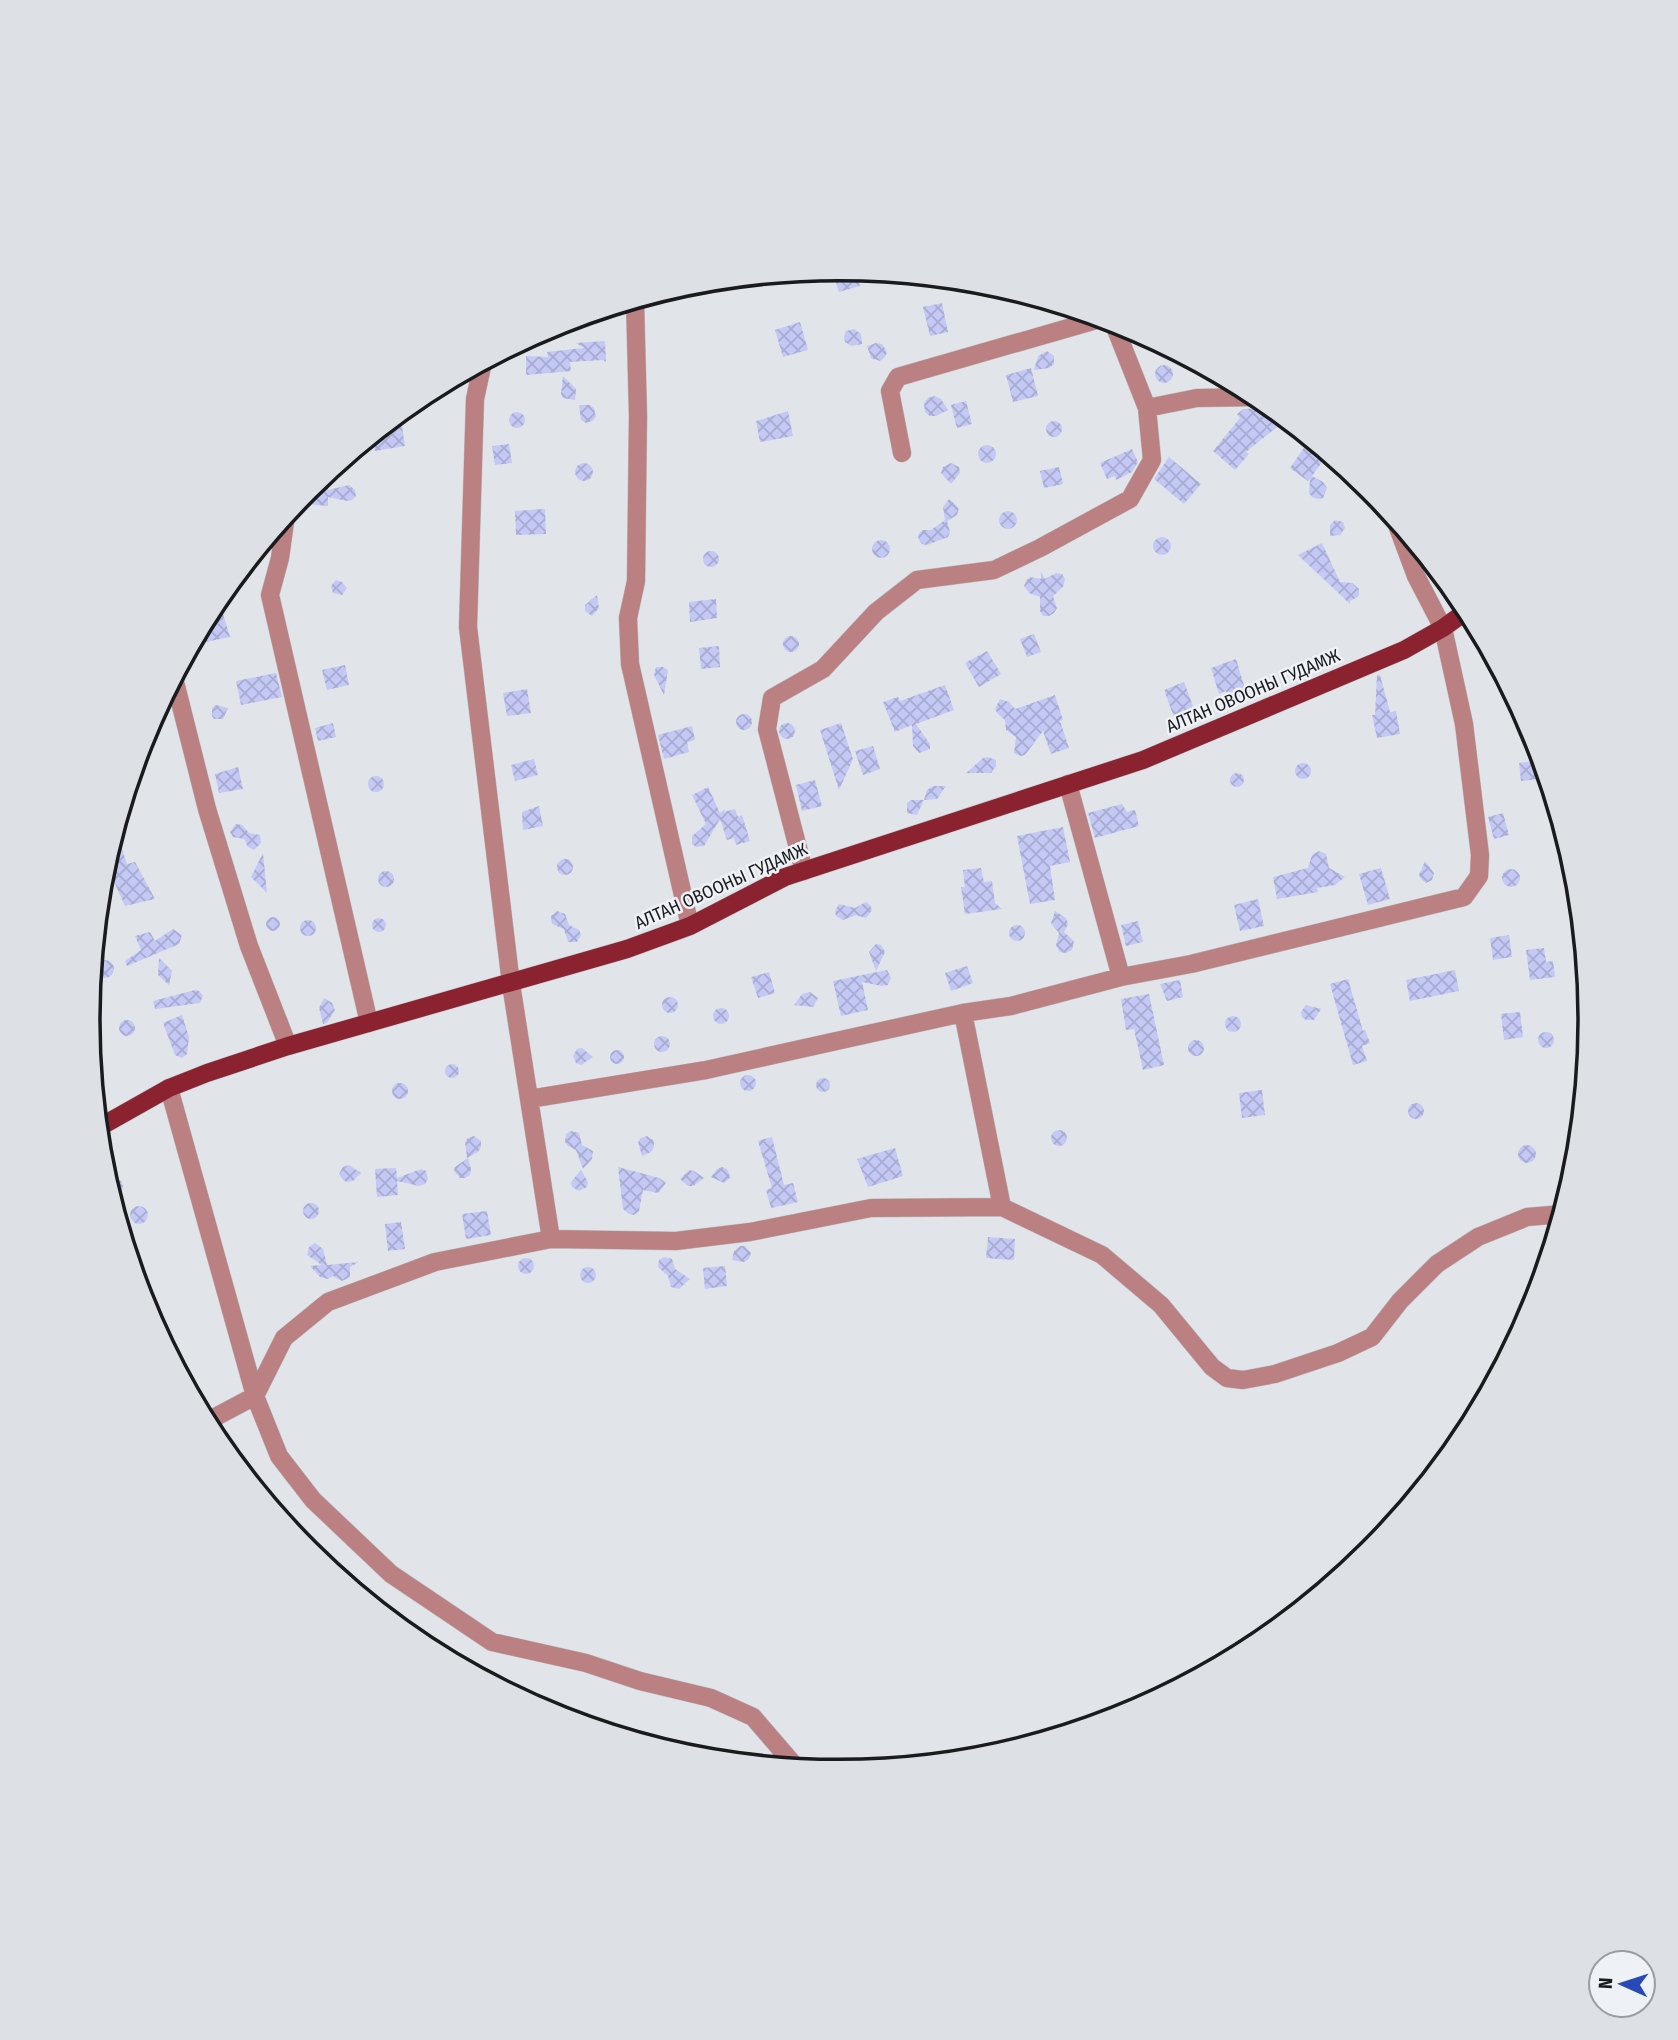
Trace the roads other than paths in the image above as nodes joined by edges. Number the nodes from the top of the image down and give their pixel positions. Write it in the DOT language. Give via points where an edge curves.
graph roads {
  1 [pos="635,310"];
  2 [pos="1085,323"];
  3 [pos="1118,336"];
  4 [pos="480,374"];
  5 [pos="1237,397"];
  6 [pos="1147,408"];
  7 [pos="902,453"];
  8 [pos="284,532"];
  9 [pos="1404,544"];
  10 [pos="1459,617"];
  11 [pos="1443,628"];
  12 [pos="177,691"];
  13 [pos="1068,784"];
  14 [pos="804,871"];
  15 [pos="690,926"];
  16 [pos="1121,976"];
  17 [pos="511,984"];
  18 [pos="963,1013"];
  19 [pos="369,1023"];
  20 [pos="288,1046"];
  21 [pos="169,1088"];
  22 [pos="529,1099"];
  23 [pos="107,1123"];
  24 [pos="1002,1208"];
  25 [pos="1552,1215"];
  26 [pos="551,1239"];
  27 [pos="255,1396"];
  28 [pos="215,1417"];
  29 [pos="788,1758"];
  1 -- 15 [label="street" via="636,570 628,618 630,664"];
  2 -- 7 [label="street" via="898,377 890,391"];
  3 -- 6 [label="street"];
  4 -- 17 [label="street" via="475,399 468,627"];
  5 -- 6 [label="street" via="1197,398"];
  6 -- 14 [label="street" via="1152,460 1130,499 994,570 917,580 876,612 824,668 772,698 767,729"];
  8 -- 19 [label="street" via="270,595"];
  9 -- 11 [label="street"];
  10 -- 11 [label="main road, АЛТАН ОВООНЫ ГУДАМЖ"];
  11 -- 13 [label="main road, АЛТАН ОВООНЫ ГУДАМЖ" via="1404,650 1167,750"];
  11 -- 16 [label="street" via="1464,724 1480,855 1479,876 1464,897 1191,964"];
  12 -- 20 [label="street" via="249,946"];
  13 -- 14 [label="main road, АЛТАН ОВООНЫ ГУДАМЖ"];
  13 -- 16 [label="street"];
  14 -- 15 [label="main road, АЛТАН ОВООНЫ ГУДАМЖ"];
  15 -- 17 [label="main road, АЛТАН ОВООНЫ ГУДАМЖ"];
  16 -- 18 [label="street" via="1011,1006"];
  17 -- 19 [label="main road, АЛТАН ОВООНЫ ГУДАМЖ"];
  17 -- 22 [label="street"];
  18 -- 22 [label="street" via="706,1070"];
  18 -- 24 [label="street"];
  19 -- 20 [label="main road, АЛТАН ОВООНЫ ГУДАМЖ"];
  20 -- 21 [label="main road, АЛТАН ОВООНЫ ГУДАМЖ"];
  21 -- 23 [label="main road, АЛТАН ОВООНЫ ГУДАМЖ"];
  21 -- 27 [label="street"];
  22 -- 26 [label="street"];
  24 -- 25 [label="street" via="1101,1255 1161,1305 1212,1367 1227,1378 1243,1380 1338,1353 1372,1336 1437,1264 1478,1237 1527,1217"];
  24 -- 26 [label="street" via="872,1208 676,1241"];
  26 -- 27 [label="street" via="435,1262 328,1302 284,1338"];
  27 -- 28 [label="street"];
  27 -- 29 [label="street" via="279,1456 313,1500 391,1574 492,1642 711,1698 753,1717"];
}
